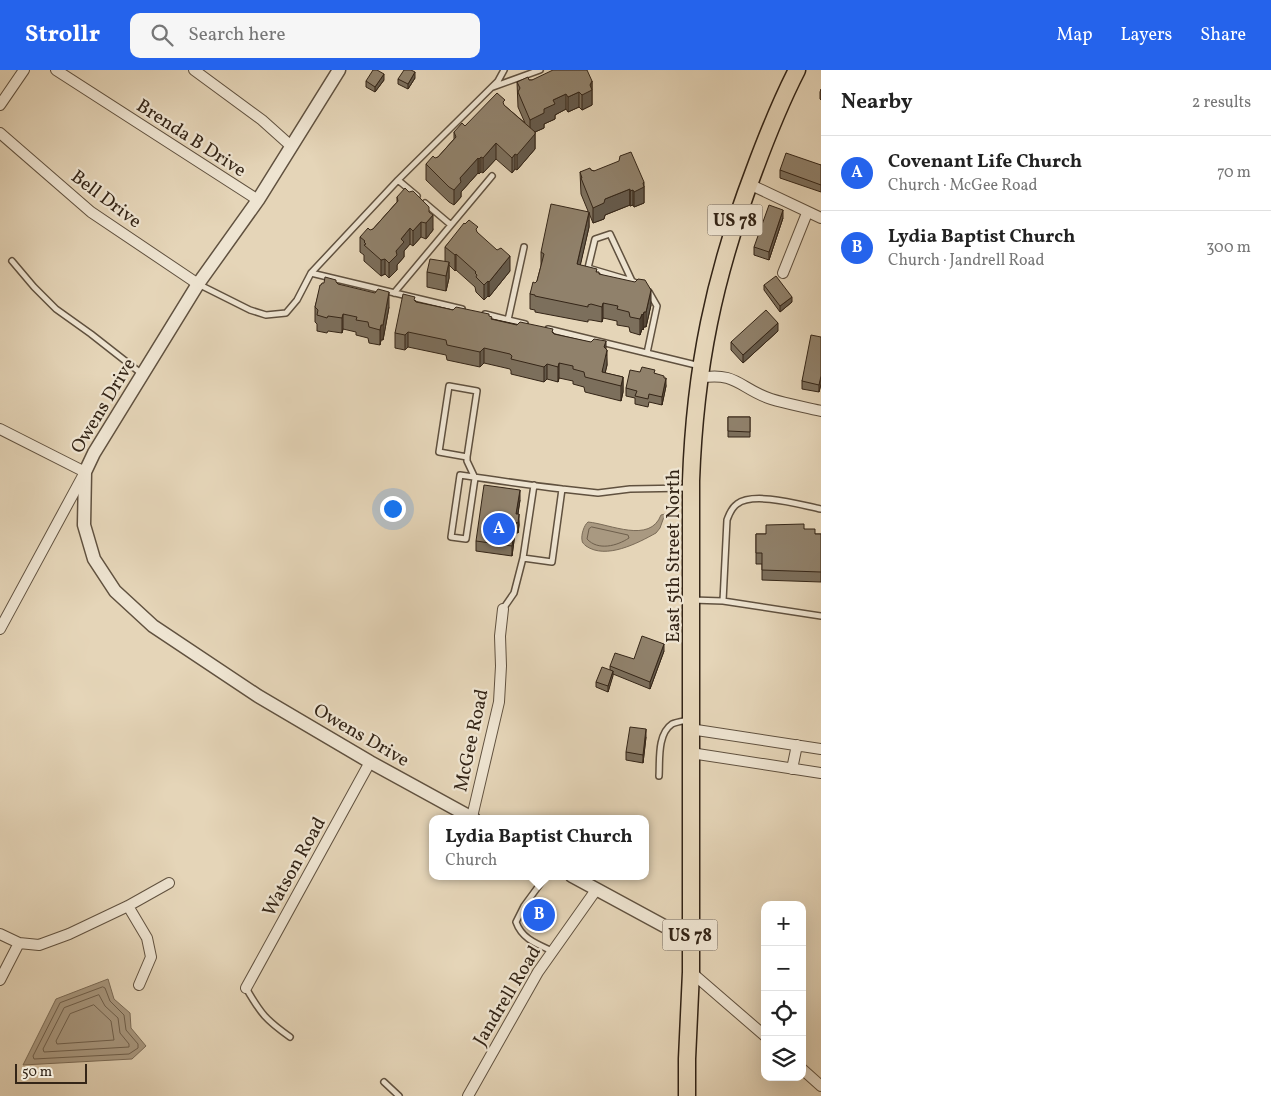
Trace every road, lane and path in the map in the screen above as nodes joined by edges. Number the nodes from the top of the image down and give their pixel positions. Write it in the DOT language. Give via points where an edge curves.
graph roads {
  1 [pos="24,70"];
  2 [pos="56,70"];
  3 [pos="339,70"];
  4 [pos="504,70"];
  5 [pos="540,70"];
  6 [pos="797,70"];
  7 [pos="200,72"];
  8 [pos="491,88"];
  9 [pos="0,105"];
  10 [pos="0,133"];
  11 [pos="292,146"];
  12 [pos="492,176"];
  13 [pos="398,180"];
  14 [pos="749,184"];
  15 [pos="258,200"];
  16 [pos="807,213"];
  17 [pos="821,218"];
  18 [pos="451,225"];
  19 [pos="524,247"];
  20 [pos="12,261"];
  21 [pos="311,273"];
  22 [pos="783,273"];
  23 [pos="632,281"];
  24 [pos="198,284"];
  25 [pos="640,286"];
  26 [pos="647,290"];
  27 [pos="394,293"];
  28 [pos="470,311"];
  29 [pos="479,313"];
  30 [pos="508,320"];
  31 [pos="527,324"];
  32 [pos="545,329"];
  33 [pos="647,353"];
  34 [pos="700,372"];
  35 [pos="142,374"];
  36 [pos="821,411"];
  37 [pos="0,429"];
  38 [pos="467,457"];
  39 [pos="85,472"];
  40 [pos="475,478"];
  41 [pos="534,486"];
  42 [pos="692,487"];
  43 [pos="562,489"];
  44 [pos="821,508"];
  45 [pos="523,558"];
  46 [pos="692,600"];
  47 [pos="723,601"];
  48 [pos="503,609"];
  49 [pos="821,616"];
  50 [pos="0,629"];
  51 [pos="690,725"];
  52 [pos="797,745"];
  53 [pos="821,748"];
  54 [pos="691,753"];
  55 [pos="370,762"];
  56 [pos="792,769"];
  57 [pos="821,773"];
  58 [pos="659,776"];
  59 [pos="467,815"];
  60 [pos="474,815"];
  61 [pos="543,880"];
  62 [pos="579,880"];
  63 [pos="169,883"];
  64 [pos="596,890"];
  65 [pos="128,906"];
  66 [pos="0,934"];
  67 [pos="690,940"];
  68 [pos="19,943"];
  69 [pos="553,952"];
  70 [pos="691,972"];
  71 [pos="0,980"];
  72 [pos="139,985"];
  73 [pos="246,988"];
  74 [pos="761,1033"];
  75 [pos="290,1037"];
  76 [pos="806,1073"];
  77 [pos="384,1082"];
  78 [pos="821,1086"];
  79 [pos="399,1096"];
  80 [pos="468,1096"];
  81 [pos="687,1096"];
  1 -- 9 [label="street"];
  2 -- 15 [label="street, Brenda B Drive"];
  3 -- 11 [label="street, Owens Drive"];
  4 -- 8 [label="lane"];
  5 -- 8 [label="lane"];
  6 -- 14 [label="main road, East 5th Street North / US 78"];
  7 -- 11 [label="street"];
  8 -- 13 [label="lane"];
  10 -- 24 [label="street, Bell Drive" via="91,212"];
  11 -- 15 [label="street, Owens Drive"];
  12 -- 18 [label="lane"];
  13 -- 18 [label="lane"];
  13 -- 21 [label="lane"];
  14 -- 16 [label="street"];
  14 -- 34 [label="main road, East 5th Street North / US 78" via="718,279"];
  15 -- 24 [label="street, Owens Drive"];
  16 -- 17 [label="street"];
  16 -- 22 [label="street"];
  18 -- 27 [label="lane"];
  19 -- 30 [label="lane"];
  20 -- 35 [label="lane" via="56,309"];
  21 -- 24 [label="lane" via="286,313 266,315"];
  21 -- 27 [label="lane"];
  23 -- 23 [label="lane" via="610,234 595,240 588,268"];
  23 -- 25 [label="lane"];
  24 -- 35 [label="street, Owens Drive"];
  26 -- 33 [label="lane" via="657,306"];
  27 -- 28 [label="lane"];
  29 -- 30 [label="lane"];
  30 -- 31 [label="lane"];
  32 -- 33 [label="lane"];
  33 -- 34 [label="lane"];
  34 -- 36 [label="street" via="738,381 766,397"];
  34 -- 42 [label="main road, East 5th Street North / US 78" via="693,430"];
  35 -- 39 [label="street, Owens Drive"];
  37 -- 39 [label="street"];
  38 -- 38 [label="lane" via="477,390 448,386 439,452"];
  38 -- 40 [label="lane"];
  39 -- 50 [label="street"];
  39 -- 55 [label="street, Owens Drive" via="84,525 94,559 115,591 153,626 258,696"];
  40 -- 40 [label="lane" via="460,475 451,537 466,539"];
  40 -- 41 [label="lane"];
  41 -- 43 [label="lane"];
  41 -- 45 [label="lane"];
  42 -- 43 [label="lane" via="598,492"];
  42 -- 46 [label="main road, East 5th Street North / US 78"];
  43 -- 45 [label="lane" via="552,562"];
  44 -- 47 [label="lane" via="756,498 736,504 727,520"];
  45 -- 48 [label="lane" via="514,593"];
  46 -- 47 [label="lane"];
  46 -- 51 [label="main road, East 5th Street North / US 78"];
  47 -- 49 [label="lane"];
  48 -- 60 [label="street, McGee Road" via="499,702"];
  51 -- 52 [label="street"];
  51 -- 54 [label="main road, East 5th Street North / US 78"];
  51 -- 58 [label="lane" via="674,723 664,734"];
  52 -- 53 [label="street"];
  52 -- 56 [label="street"];
  54 -- 56 [label="street"];
  54 -- 67 [label="main road, East 5th Street North / US 78"];
  55 -- 59 [label="street, Owens Drive"];
  55 -- 73 [label="street, Watson Road"];
  56 -- 57 [label="street"];
  61 -- 69 [label="lane" via="516,922 520,932 529,940"];
  62 -- 64 [label="street"];
  63 -- 65 [label="street"];
  64 -- 67 [label="street"];
  64 -- 69 [label="street, Jandrell Road"];
  65 -- 68 [label="street" via="39,945"];
  65 -- 72 [label="street" via="147,938 151,957"];
  66 -- 68 [label="street"];
  67 -- 70 [label="main road, East 5th Street North / US 78"];
  68 -- 71 [label="street"];
  69 -- 80 [label="street, Jandrell Road" via="538,972"];
  70 -- 74 [label="street"];
  70 -- 81 [label="main road, East 5th Street North / US 78"];
  73 -- 75 [label="lane" via="260,1012"];
  76 -- 78 [label="street"];
  77 -- 79 [label="lane"];
}
